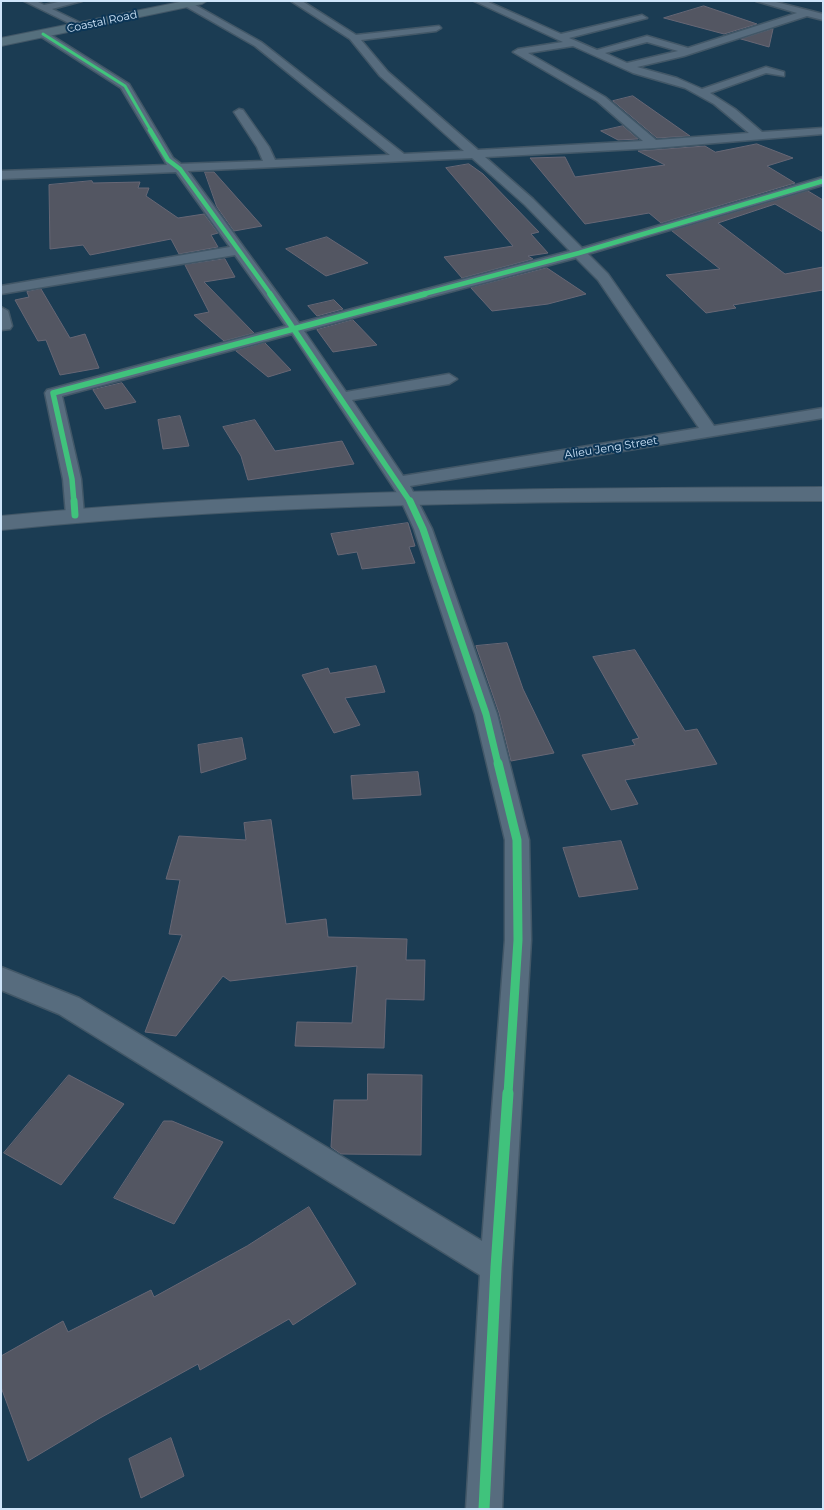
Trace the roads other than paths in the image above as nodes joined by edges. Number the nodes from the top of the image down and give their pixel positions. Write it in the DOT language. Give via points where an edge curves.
graph roads {
  1 [pos="28,1"];
  2 [pos="78,1"];
  3 [pos="202,1"];
  4 [pos="295,1"];
  5 [pos="478,1"];
  6 [pos="760,1"];
  7 [pos="322,3"];
  8 [pos="188,4"];
  9 [pos="304,7"];
  10 [pos="43,8"];
  11 [pos="806,13"];
  12 [pos="823,17"];
  13 [pos="642,18"];
  14 [pos="82,26"];
  15 [pos="436,28"];
  16 [pos="43,34"];
  17 [pos="560,37"];
  18 [pos="354,38"];
  19 [pos="1,42"];
  20 [pos="575,43"];
  21 [pos="687,51"];
  22 [pos="596,53"];
  23 [pos="626,67"];
  24 [pos="780,74"];
  25 [pos="703,92"];
  26 [pos="239,112"];
  27 [pos="823,132"];
  28 [pos="759,136"];
  29 [pos="655,144"];
  30 [pos="475,154"];
  31 [pos="401,158"];
  32 [pos="271,164"];
  33 [pos="180,169"];
  34 [pos="1,176"];
  35 [pos="823,181"];
  36 [pos="239,250"];
  37 [pos="579,253"];
  38 [pos="1,290"];
  39 [pos="1,311"];
  40 [pos="5,326"];
  41 [pos="295,328"];
  42 [pos="450,379"];
  43 [pos="342,397"];
  44 [pos="823,413"];
  45 [pos="710,432"];
  46 [pos="404,489"];
  47 [pos="823,494"];
  48 [pos="75,515"];
  49 [pos="1,523"];
  50 [pos="1,978"];
  51 [pos="496,1267"];
  52 [pos="484,1509"];
  1 -- 10 [label="street"];
  2 -- 10 [label="street"];
  3 -- 8 [label="main road, Coastal Road"];
  4 -- 9 [label="street"];
  5 -- 17 [label="street"];
  6 -- 11 [label="street"];
  7 -- 9 [label="street"];
  8 -- 14 [label="main road, Coastal Road"];
  8 -- 31 [label="street" via="258,44"];
  9 -- 18 [label="street"];
  10 -- 14 [label="street"];
  11 -- 12 [label="street"];
  11 -- 21 [label="street"];
  13 -- 17 [label="street"];
  14 -- 16 [label="main road, Coastal Road"];
  15 -- 18 [label="street"];
  16 -- 19 [label="main road, Coastal Road"];
  16 -- 33 [label="street" via="126,86 168,160"];
  17 -- 20 [label="street"];
  18 -- 30 [label="street" via="384,74"];
  20 -- 22 [label="street"];
  20 -- 29 [label="street" via="518,52 601,99"];
  21 -- 22 [label="street" via="647,38"];
  21 -- 23 [label="street"];
  22 -- 23 [label="street"];
  23 -- 25 [label="street"];
  24 -- 25 [label="street" via="766,70"];
  25 -- 28 [label="street" via="736,114"];
  26 -- 32 [label="street"];
  27 -- 28 [label="street"];
  28 -- 29 [label="street"];
  29 -- 30 [label="street"];
  30 -- 31 [label="street"];
  30 -- 37 [label="street"];
  31 -- 32 [label="street"];
  32 -- 33 [label="street"];
  33 -- 34 [label="street"];
  33 -- 36 [label="street"];
  35 -- 37 [label="street"];
  36 -- 38 [label="street"];
  36 -- 41 [label="street"];
  37 -- 41 [label="street"];
  37 -- 45 [label="street" via="603,277"];
  39 -- 40 [label="street"];
  41 -- 43 [label="street"];
  41 -- 48 [label="street" via="54,393 72,479"];
  42 -- 43 [label="street"];
  43 -- 46 [label="street"];
  44 -- 45 [label="street, Alieu Jeng Street"];
  45 -- 46 [label="street, Alieu Jeng Street"];
  46 -- 47 [label="street"];
  46 -- 48 [label="street"];
  46 -- 51 [label="street" via="423,529 486,714 517,840 518,940"];
  48 -- 49 [label="street"];
  50 -- 51 [label="street" via="69,1006"];
  51 -- 52 [label="street"];
}
